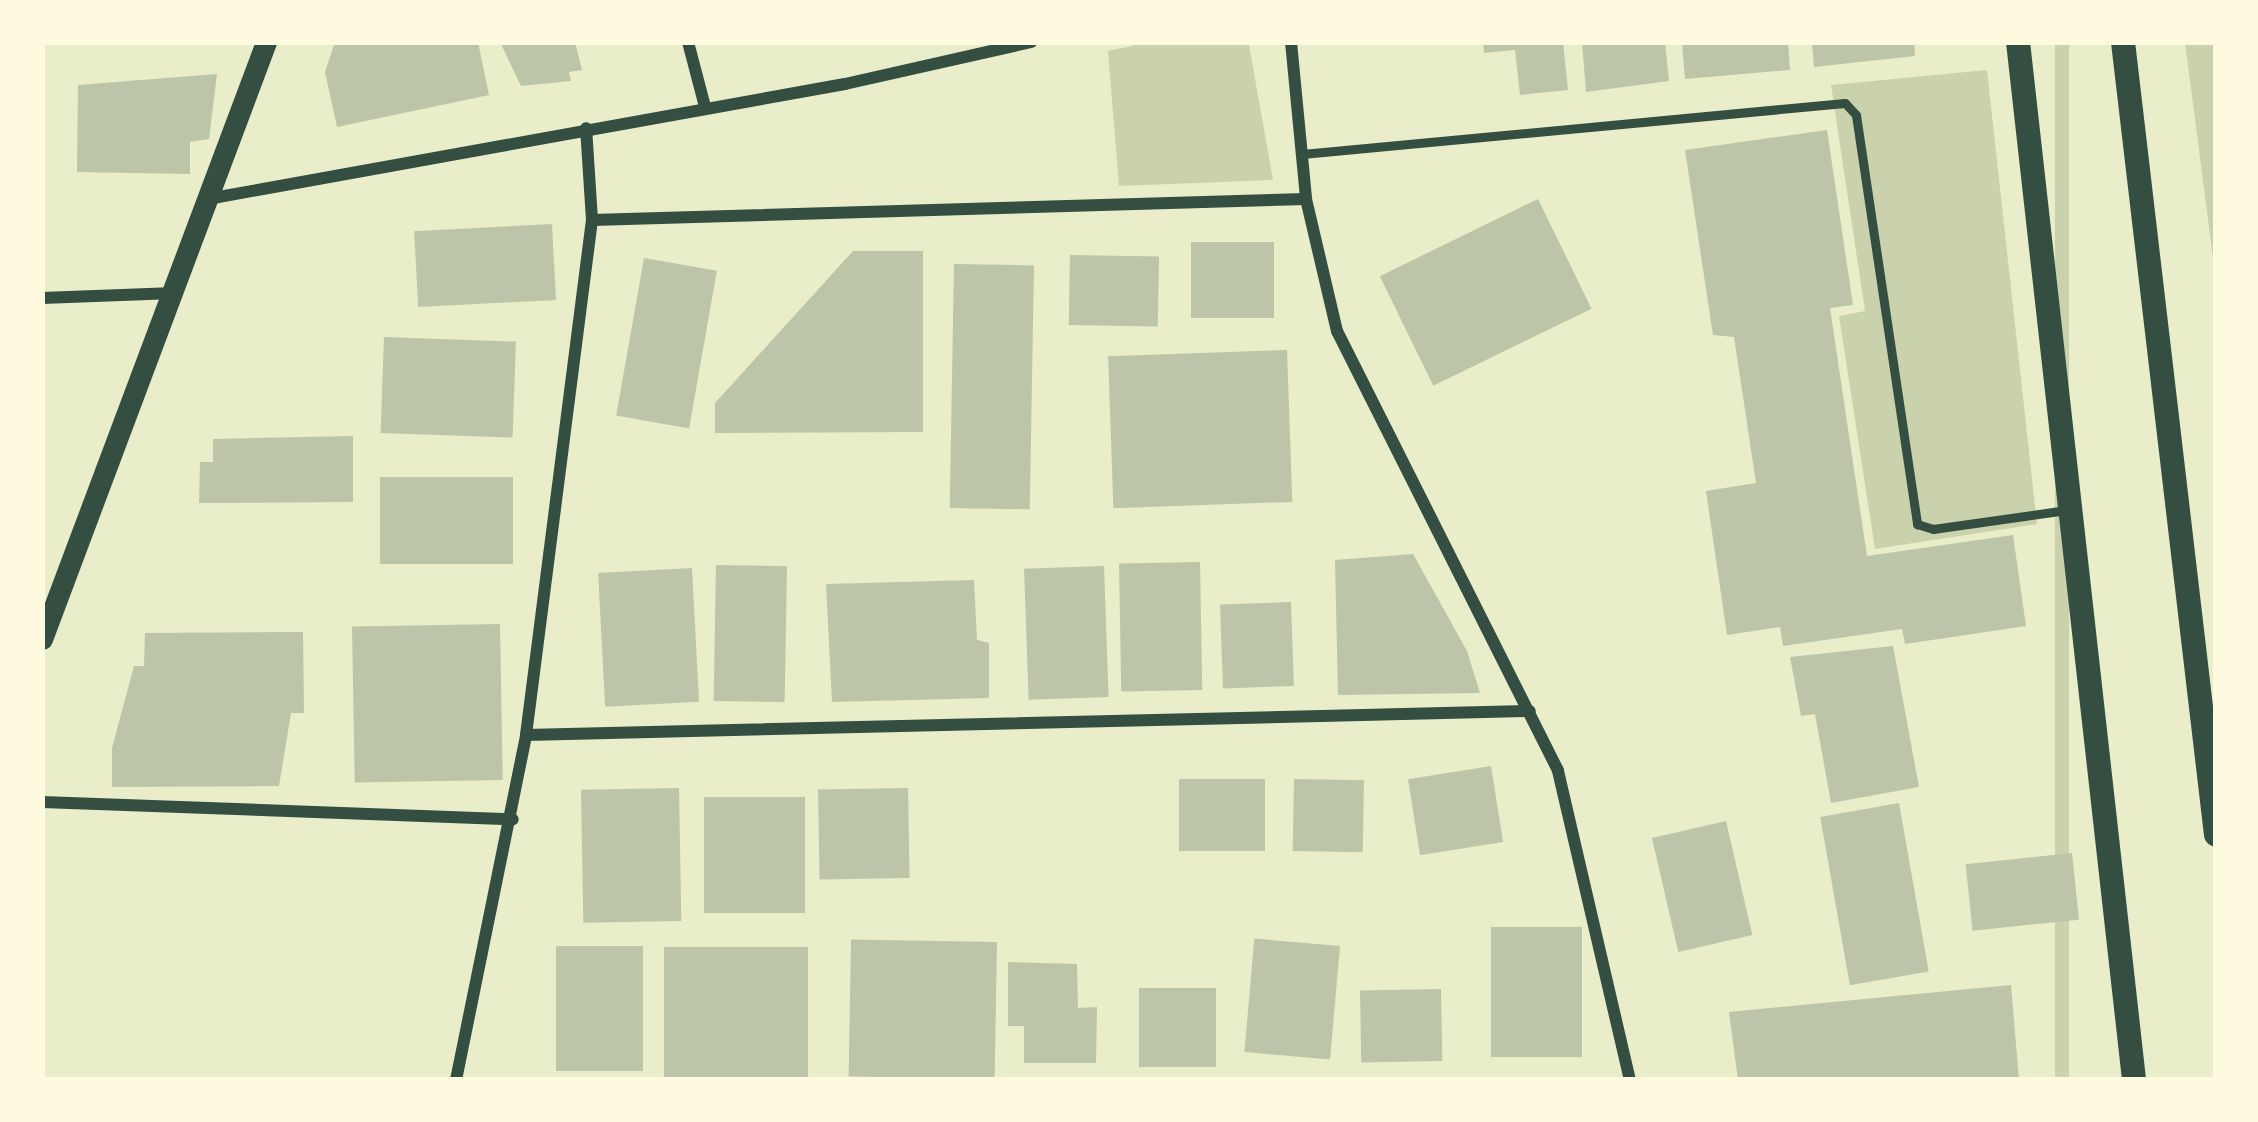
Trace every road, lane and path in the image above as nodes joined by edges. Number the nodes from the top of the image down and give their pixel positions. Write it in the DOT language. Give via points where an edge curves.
graph roads {
  1 [pos="266,42"];
  2 [pos="688,42"];
  3 [pos="1031,42"];
  4 [pos="1291,42"];
  5 [pos="2018,42"];
  6 [pos="2123,42"];
  7 [pos="705,107"];
  8 [pos="586,128"];
  9 [pos="1302,154"];
  10 [pos="213,198"];
  11 [pos="1306,199"];
  12 [pos="592,220"];
  13 [pos="176,293"];
  14 [pos="42,298"];
  15 [pos="2070,509"];
  16 [pos="42,639"];
  17 [pos="1530,711"];
  18 [pos="526,735"];
  19 [pos="42,802"];
  20 [pos="513,819"];
  21 [pos="2216,835"];
  22 [pos="456,1080"];
  23 [pos="1630,1080"];
  24 [pos="2134,1080"];
  1 -- 10 [label="street"];
  2 -- 7 [label="street"];
  3 -- 7 [label="street"];
  4 -- 9 [label="street"];
  5 -- 15 [label="main road"];
  6 -- 21 [label="main road"];
  7 -- 8 [label="street"];
  8 -- 10 [label="street"];
  8 -- 12 [label="street"];
  9 -- 11 [label="street"];
  9 -- 15 [label="lane" via="1845,103 1856,115 1917,524 1933,529"];
  10 -- 13 [label="street"];
  11 -- 12 [label="street"];
  11 -- 17 [label="street" via="1322,284 1356,381"];
  12 -- 18 [label="street"];
  13 -- 14 [label="street"];
  13 -- 16 [label="street"];
  15 -- 24 [label="main road"];
  17 -- 18 [label="street"];
  17 -- 23 [label="street" via="1558,771"];
  18 -- 20 [label="street"];
  19 -- 20 [label="street"];
  20 -- 22 [label="street"];
}
